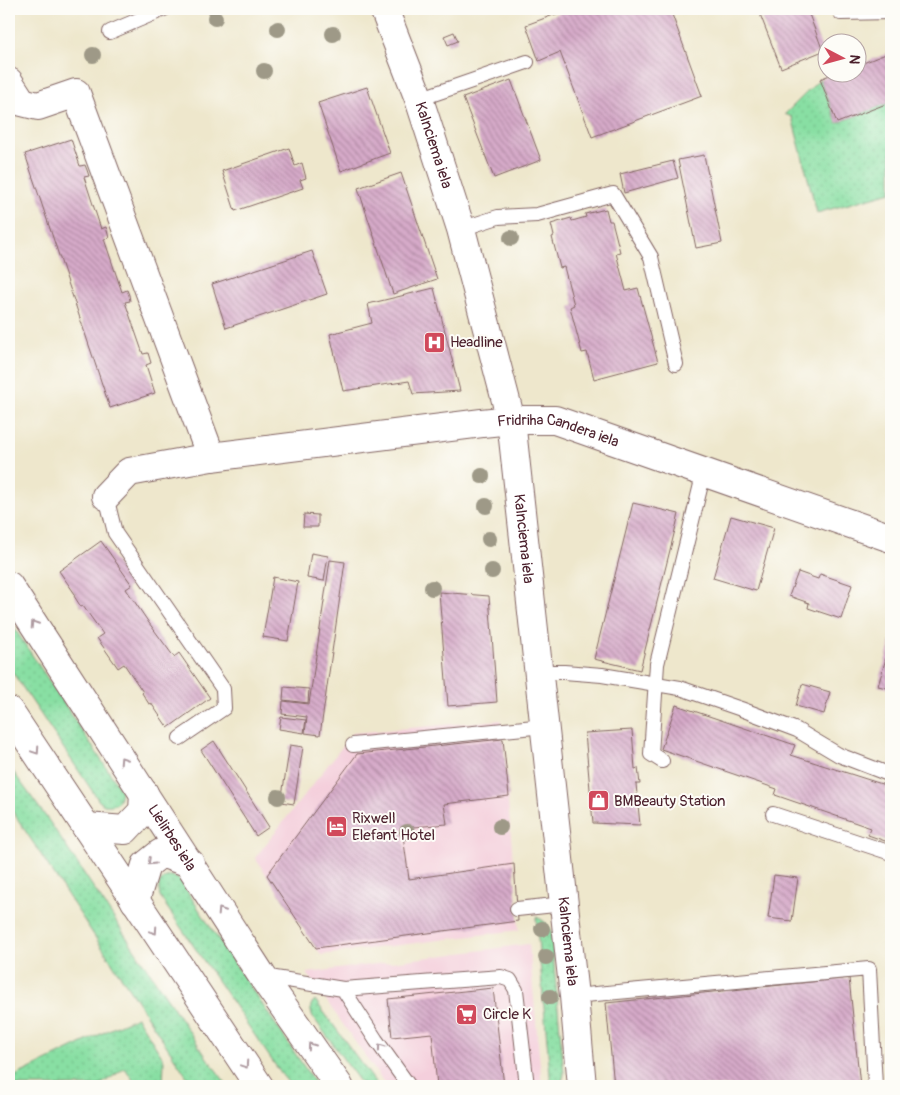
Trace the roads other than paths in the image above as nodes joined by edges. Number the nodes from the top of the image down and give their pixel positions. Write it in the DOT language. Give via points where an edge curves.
graph roads {
  1 [pos="164,9"];
  2 [pos="384,9"];
  3 [pos="839,9"];
  4 [pos="891,12"];
  5 [pos="110,32"];
  6 [pos="527,62"];
  7 [pos="9,82"];
  8 [pos="418,99"];
  9 [pos="461,229"];
  10 [pos="676,364"];
  11 [pos="511,420"];
  12 [pos="212,457"];
  13 [pos="704,472"];
  14 [pos="106,496"];
  15 [pos="891,538"];
  16 [pos="9,586"];
  17 [pos="538,672"];
  18 [pos="656,684"];
  19 [pos="9,711"];
  20 [pos="544,726"];
  21 [pos="180,738"];
  22 [pos="353,745"];
  23 [pos="662,761"];
  24 [pos="891,776"];
  25 [pos="144,793"];
  26 [pos="773,814"];
  27 [pos="86,827"];
  28 [pos="891,853"];
  29 [pos="190,864"];
  30 [pos="135,901"];
  31 [pos="564,904"];
  32 [pos="517,908"];
  33 [pos="262,976"];
  34 [pos="344,989"];
  35 [pos="574,996"];
  36 [pos="259,1086"];
  37 [pos="339,1086"];
  38 [pos="409,1086"];
  39 [pos="527,1086"];
  40 [pos="582,1086"];
  41 [pos="875,1086"];
  1 -- 5 [label="lane"];
  2 -- 8 [label="street, Kalnciema iela"];
  3 -- 4 [label="lane" via="841,13"];
  6 -- 8 [label="lane"];
  7 -- 12 [label="street" via="22,102 38,106 76,93"];
  8 -- 9 [label="street, Kalnciema iela"];
  9 -- 10 [label="lane" via="498,217 537,215 613,194 651,257"];
  9 -- 11 [label="street, Kalnciema iela"];
  11 -- 12 [label="street, Fridriha Candera iela"];
  11 -- 13 [label="street, Fridriha Candera iela" via="555,420"];
  11 -- 17 [label="street, Kalnciema iela"];
  12 -- 14 [label="street, Fridriha Candera iela" via="130,472"];
  13 -- 15 [label="street, Fridriha Candera iela"];
  13 -- 18 [label="lane" via="663,641"];
  14 -- 21 [label="lane" via="115,532 223,689 224,708"];
  25 -- 16 [label="street, Lielirbes iela, one-way"];
  17 -- 18 [label="lane" via="602,675"];
  17 -- 20 [label="street, Kalnciema iela"];
  18 -- 23 [label="lane" via="651,754"];
  18 -- 24 [label="lane" via="680,688 797,730 839,755"];
  19 -- 27 [label="street, one-way"];
  20 -- 22 [label="lane"];
  20 -- 31 [label="street, Kalnciema iela"];
  25 -- 27 [label="street" via="143,811 125,830"];
  25 -- 29 [label="street, Lielirbes iela"];
  26 -- 28 [label="lane"];
  27 -- 30 [label="street"];
  29 -- 30 [label="street, one-way" via="161,853 146,865"];
  33 -- 29 [label="street, Lielirbes iela, one-way"];
  30 -- 36 [label="street, one-way"];
  31 -- 32 [label="lane"];
  31 -- 35 [label="street, Kalnciema iela"];
  33 -- 34 [label="lane"];
  37 -- 33 [label="street, Lielirbes iela, one-way"];
  38 -- 34 [label="lane, one-way"];
  34 -- 39 [label="lane" via="501,977 510,980 516,990"];
  35 -- 40 [label="street, Kalnciema iela"];
  35 -- 41 [label="lane" via="870,969"];
}
